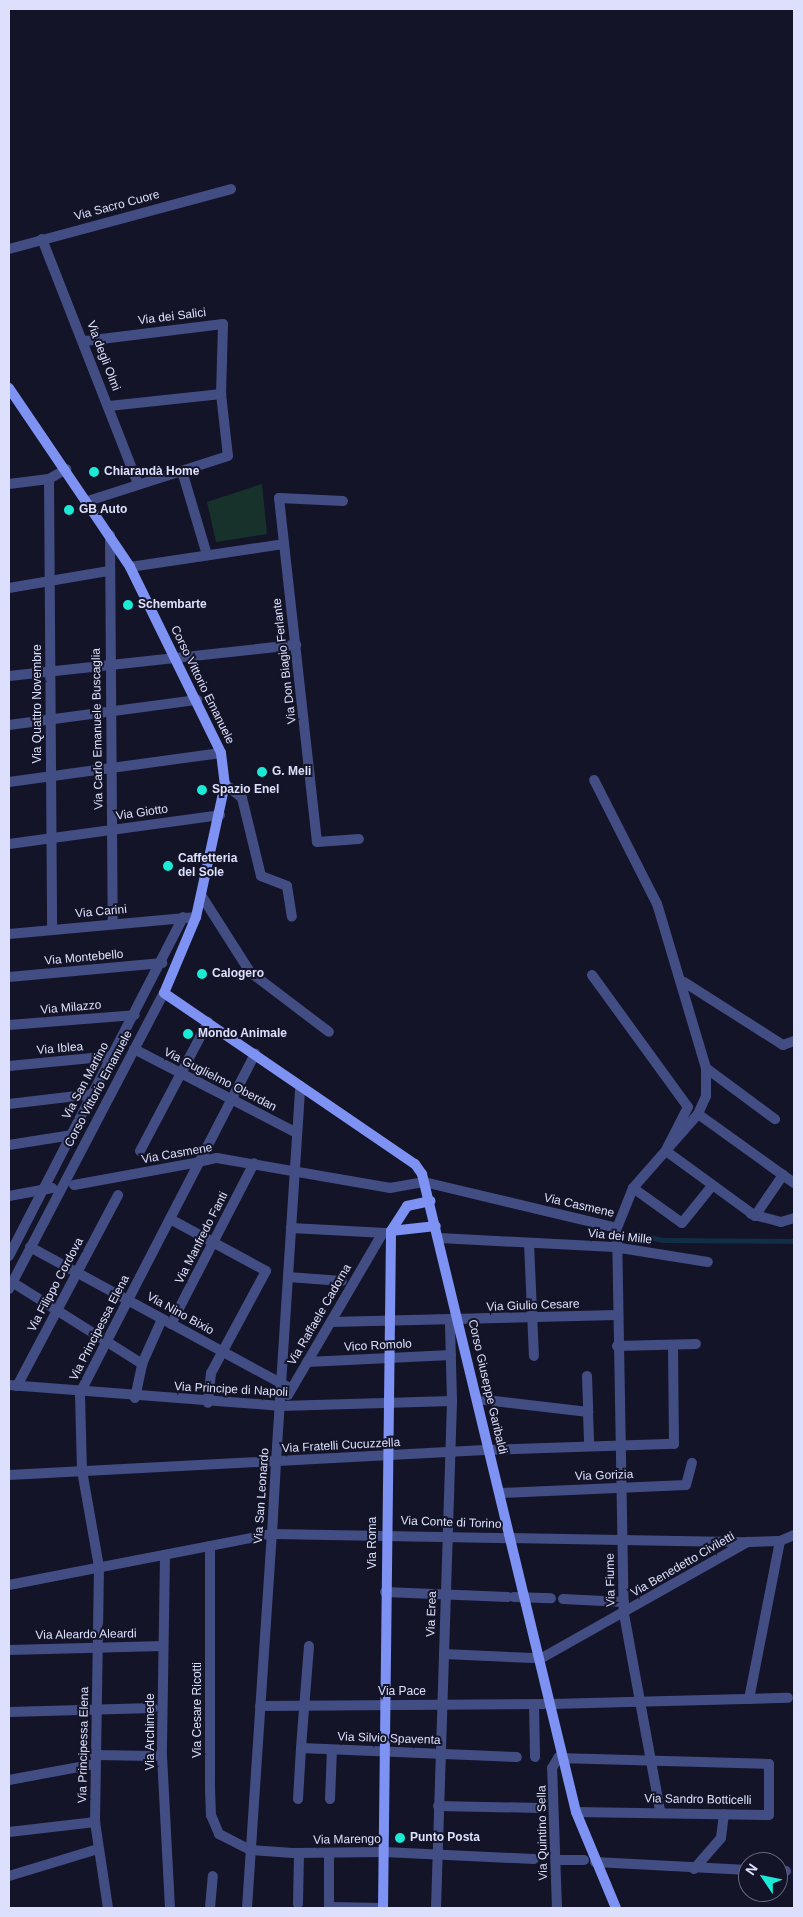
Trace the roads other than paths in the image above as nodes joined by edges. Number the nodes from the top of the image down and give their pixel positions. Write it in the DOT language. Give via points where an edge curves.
graph roads {
  1 [pos="231,189"];
  2 [pos="42,239"];
  3 [pos="9,249"];
  4 [pos="84,341"];
  5 [pos="11,393"];
  6 [pos="221,394"];
  7 [pos="109,406"];
  8 [pos="66,469"];
  9 [pos="182,471"];
  10 [pos="49,479"];
  11 [pos="9,484"];
  12 [pos="138,484"];
  13 [pos="88,501"];
  14 [pos="343,501"];
  15 [pos="110,534"];
  16 [pos="283,544"];
  17 [pos="207,555"];
  18 [pos="130,566"];
  19 [pos="108,571"];
  20 [pos="50,582"];
  21 [pos="9,588"];
  22 [pos="296,645"];
  23 [pos="174,656"];
  24 [pos="109,662"];
  25 [pos="50,671"];
  26 [pos="9,676"];
  27 [pos="197,700"];
  28 [pos="112,710"];
  29 [pos="50,718"];
  30 [pos="9,725"];
  31 [pos="221,753"];
  32 [pos="112,768"];
  33 [pos="51,776"];
  34 [pos="594,780"];
  35 [pos="9,782"];
  36 [pos="225,784"];
  37 [pos="220,815"];
  38 [pos="112,830"];
  39 [pos="51,838"];
  40 [pos="359,839"];
  41 [pos="9,844"];
  42 [pos="201,895"];
  43 [pos="183,917"];
  44 [pos="196,917"];
  45 [pos="292,917"];
  46 [pos="113,923"];
  47 [pos="52,929"];
  48 [pos="9,934"];
  49 [pos="162,964"];
  50 [pos="592,976"];
  51 [pos="9,977"];
  52 [pos="684,982"];
  53 [pos="164,993"];
  54 [pos="135,1016"];
  55 [pos="208,1022"];
  56 [pos="9,1025"];
  57 [pos="329,1032"];
  58 [pos="794,1041"];
  59 [pos="134,1049"];
  60 [pos="255,1054"];
  61 [pos="113,1056"];
  62 [pos="9,1066"];
  63 [pos="706,1068"];
  64 [pos="181,1073"];
  65 [pos="300,1086"];
  66 [pos="93,1094"];
  67 [pos="231,1099"];
  68 [pos="9,1104"];
  69 [pos="698,1114"];
  70 [pos="775,1119"];
  71 [pos="295,1132"];
  72 [pos="72,1135"];
  73 [pos="9,1145"];
  74 [pos="140,1151"];
  75 [pos="666,1151"];
  76 [pos="199,1162"];
  77 [pos="254,1163"];
  78 [pos="294,1172"];
  79 [pos="783,1175"];
  80 [pos="424,1182"];
  81 [pos="794,1182"];
  82 [pos="74,1185"];
  83 [pos="712,1186"];
  84 [pos="633,1188"];
  85 [pos="48,1189"];
  86 [pos="118,1195"];
  87 [pos="9,1196"];
  88 [pos="430,1201"];
  89 [pos="754,1216"];
  90 [pos="794,1218"];
  91 [pos="170,1219"];
  92 [pos="436,1226"];
  93 [pos="291,1228"];
  94 [pos="617,1228"];
  95 [pos="391,1230"];
  96 [pos="381,1236"];
  97 [pos="440,1238"];
  98 [pos="214,1243"];
  99 [pos="529,1243"];
  100 [pos="30,1247"];
  101 [pos="614,1247"];
  102 [pos="10,1251"];
  103 [pos="708,1262"];
  104 [pos="77,1273"];
  105 [pos="288,1277"];
  106 [pos="342,1281"];
  107 [pos="11,1286"];
  108 [pos="128,1300"];
  109 [pos="56,1310"];
  110 [pos="616,1315"];
  111 [pos="533,1320"];
  112 [pos="167,1321"];
  113 [pos="454,1321"];
  114 [pos="331,1322"];
  115 [pos="389,1323"];
  116 [pos="106,1341"];
  117 [pos="696,1344"];
  118 [pos="673,1345"];
  119 [pos="617,1346"];
  120 [pos="223,1352"];
  121 [pos="451,1356"];
  122 [pos="534,1356"];
  123 [pos="388,1358"];
  124 [pos="307,1362"];
  125 [pos="142,1364"];
  126 [pos="587,1376"];
  127 [pos="13,1385"];
  128 [pos="287,1387"];
  129 [pos="80,1393"];
  130 [pos="135,1398"];
  131 [pos="477,1399"];
  132 [pos="452,1401"];
  133 [pos="208,1402"];
  134 [pos="388,1404"];
  135 [pos="281,1406"];
  136 [pos="588,1412"];
  137 [pos="590,1444"];
  138 [pos="620,1445"];
  139 [pos="489,1450"];
  140 [pos="450,1453"];
  141 [pos="387,1457"];
  142 [pos="276,1462"];
  143 [pos="692,1463"];
  144 [pos="82,1471"];
  145 [pos="9,1475"];
  146 [pos="621,1488"];
  147 [pos="500,1493"];
  148 [pos="386,1533"];
  149 [pos="272,1534"];
  150 [pos="448,1535"];
  151 [pos="794,1535"];
  152 [pos="512,1538"];
  153 [pos="780,1541"];
  154 [pos="622,1542"];
  155 [pos="748,1542"];
  156 [pos="210,1546"];
  157 [pos="165,1555"];
  158 [pos="100,1567"];
  159 [pos="9,1585"];
  160 [pos="386,1592"];
  161 [pos="446,1594"];
  162 [pos="526,1598"];
  163 [pos="551,1598"];
  164 [pos="563,1599"];
  165 [pos="624,1602"];
  166 [pos="624,1614"];
  167 [pos="164,1646"];
  168 [pos="308,1646"];
  169 [pos="98,1648"];
  170 [pos="9,1650"];
  171 [pos="444,1654"];
  172 [pos="536,1658"];
  173 [pos="788,1698"];
  174 [pos="749,1699"];
  175 [pos="640,1701"];
  176 [pos="384,1704"];
  177 [pos="442,1704"];
  178 [pos="543,1704"];
  179 [pos="260,1706"];
  180 [pos="304,1706"];
  181 [pos="153,1708"];
  182 [pos="98,1710"];
  183 [pos="9,1712"];
  184 [pos="301,1748"];
  185 [pos="332,1750"];
  186 [pos="384,1752"];
  187 [pos="440,1754"];
  188 [pos="155,1756"];
  189 [pos="517,1757"];
  190 [pos="535,1758"];
  191 [pos="561,1758"];
  192 [pos="95,1760"];
  193 [pos="651,1760"];
  194 [pos="9,1780"];
  195 [pos="298,1799"];
  196 [pos="330,1799"];
  197 [pos="438,1806"];
  198 [pos="540,1808"];
  199 [pos="660,1811"];
  200 [pos="576,1812"];
  201 [pos="724,1814"];
  202 [pos="95,1822"];
  203 [pos="9,1832"];
  204 [pos="98,1849"];
  205 [pos="251,1850"];
  206 [pos="384,1852"];
  207 [pos="299,1854"];
  208 [pos="329,1854"];
  209 [pos="438,1854"];
  210 [pos="534,1859"];
  211 [pos="557,1860"];
  212 [pos="584,1860"];
  213 [pos="595,1862"];
  214 [pos="694,1869"];
  215 [pos="738,1870"];
  216 [pos="9,1876"];
  217 [pos="213,1876"];
  218 [pos="298,1904"];
  219 [pos="108,1908"];
  220 [pos="170,1908"];
  221 [pos="210,1908"];
  222 [pos="247,1908"];
  223 [pos="383,1908"];
  224 [pos="436,1908"];
  225 [pos="556,1908"];
  226 [pos="616,1908"];
  1 -- 2 [label="street, Via Sacro Cuore"];
  2 -- 3 [label="street, Via Sacro Cuore"];
  2 -- 4 [label="street, Via degli Olmi"];
  4 -- 6 [label="street, Via dei Salici" via="222,324"];
  4 -- 7 [label="street, Via degli Olmi"];
  5 -- 8 [label="main road, Corso Vittorio Emanuele"];
  6 -- 7 [label="street"];
  6 -- 9 [label="street, Via dei Salici" via="228,456"];
  7 -- 12 [label="street, Via degli Olmi"];
  8 -- 10 [label="street"];
  8 -- 13 [label="main road, Corso Vittorio Emanuele"];
  9 -- 12 [label="street, Via dei Salici"];
  9 -- 17 [label="street"];
  10 -- 11 [label="street"];
  10 -- 20 [label="street, Via Quattro Novembre"];
  12 -- 13 [label="street, Via dei Salici"];
  13 -- 15 [label="main road, Corso Vittorio Emanuele"];
  14 -- 16 [label="street, Via Don Biagio Ferlante" via="279,498"];
  15 -- 18 [label="main road, Corso Vittorio Emanuele"];
  15 -- 19 [label="street, Via Carlo Emanuele Buscaglia"];
  16 -- 17 [label="street"];
  16 -- 22 [label="street, Via Don Biagio Ferlante"];
  17 -- 18 [label="street"];
  18 -- 23 [label="main road, Corso Vittorio Emanuele"];
  19 -- 20 [label="street"];
  19 -- 24 [label="street, Via Carlo Emanuele Buscaglia"];
  20 -- 21 [label="street"];
  20 -- 25 [label="street, Via Quattro Novembre"];
  22 -- 23 [label="street"];
  22 -- 40 [label="street, Via Don Biagio Ferlante" via="317,842"];
  23 -- 24 [label="street"];
  23 -- 27 [label="main road, Corso Vittorio Emanuele"];
  24 -- 25 [label="street"];
  24 -- 28 [label="street, Via Carlo Emanuele Buscaglia"];
  25 -- 26 [label="street"];
  25 -- 29 [label="street, Via Quattro Novembre"];
  27 -- 28 [label="street"];
  27 -- 31 [label="main road, Corso Vittorio Emanuele"];
  28 -- 29 [label="street"];
  28 -- 32 [label="street, Via Carlo Emanuele Buscaglia"];
  29 -- 30 [label="street"];
  29 -- 33 [label="street, Via Quattro Novembre"];
  31 -- 32 [label="street"];
  31 -- 36 [label="main road, Corso Vittorio Emanuele"];
  32 -- 33 [label="street"];
  32 -- 38 [label="street, Via Carlo Emanuele Buscaglia"];
  33 -- 35 [label="street"];
  33 -- 39 [label="street, Via Quattro Novembre"];
  34 -- 52 [label="street, Via Casmene" via="657,904"];
  36 -- 37 [label="main road, Corso Vittorio Emanuele"];
  36 -- 45 [label="street" via="242,798 261,876 287,886"];
  37 -- 38 [label="street, Via Giotto"];
  37 -- 42 [label="main road, Corso Vittorio Emanuele"];
  38 -- 39 [label="street, Via Giotto"];
  38 -- 46 [label="street, Via Carlo Emanuele Buscaglia"];
  39 -- 41 [label="street, Via Giotto"];
  39 -- 47 [label="street, Via Quattro Novembre"];
  42 -- 44 [label="main road, Corso Vittorio Emanuele"];
  42 -- 57 [label="street" via="250,972"];
  43 -- 44 [label="street, Via Carini"];
  43 -- 46 [label="street, Via Carini"];
  43 -- 49 [label="street, Via San Martino"];
  44 -- 53 [label="main road, Corso Vittorio Emanuele"];
  46 -- 47 [label="street, Via Carini"];
  47 -- 48 [label="street, Via Carini"];
  49 -- 51 [label="street, Via Montebello"];
  49 -- 54 [label="street, Via San Martino"];
  50 -- 75 [label="street" via="688,1107"];
  52 -- 58 [label="street" via="783,1045"];
  52 -- 63 [label="street, Via Casmene"];
  53 -- 55 [label="main road, Corso Giuseppe Garibaldi"];
  53 -- 59 [label="street, Corso Vittorio Emanuele"];
  54 -- 56 [label="street, Via Milazzo"];
  54 -- 61 [label="street, Via San Martino"];
  55 -- 60 [label="main road, Corso Giuseppe Garibaldi"];
  55 -- 64 [label="street"];
  59 -- 64 [label="street, Via Guglielmo Oberdan"];
  59 -- 100 [label="street, Corso Vittorio Emanuele"];
  60 -- 65 [label="main road, Corso Giuseppe Garibaldi"];
  60 -- 67 [label="street, Via Principessa Elena"];
  61 -- 62 [label="street, Via Iblea"];
  61 -- 66 [label="street, Via San Martino"];
  63 -- 69 [label="street, Via Casmene" via="706,1096"];
  63 -- 70 [label="street"];
  64 -- 67 [label="street, Via Guglielmo Oberdan"];
  64 -- 74 [label="street"];
  65 -- 71 [label="street, Via San Leonardo"];
  65 -- 80 [label="main road, Corso Giuseppe Garibaldi" via="415,1164"];
  66 -- 68 [label="street"];
  66 -- 72 [label="street, Via San Martino"];
  67 -- 71 [label="street, Via Guglielmo Oberdan"];
  67 -- 76 [label="street, Via Principessa Elena"];
  69 -- 75 [label="street, Via Casmene"];
  69 -- 79 [label="street"];
  71 -- 78 [label="street, Via San Leonardo"];
  72 -- 73 [label="street"];
  72 -- 85 [label="street, Via San Martino"];
  75 -- 83 [label="street"];
  75 -- 84 [label="street, Via Casmene"];
  75 -- 89 [label="street"];
  76 -- 77 [label="street, Via Casmene" via="218,1158"];
  76 -- 82 [label="street, Via Casmene"];
  76 -- 91 [label="street, Via Principessa Elena"];
  77 -- 78 [label="street, Via Casmene"];
  77 -- 98 [label="street, Via Manfredo Fanti"];
  78 -- 80 [label="street, Via Casmene" via="390,1188"];
  78 -- 93 [label="street, Via San Leonardo"];
  79 -- 81 [label="street"];
  79 -- 89 [label="street"];
  80 -- 88 [label="main road, Corso Giuseppe Garibaldi"];
  80 -- 94 [label="street, Via Casmene"];
  83 -- 84 [label="street" via="682,1222"];
  83 -- 89 [label="street"];
  84 -- 94 [label="street, Via Casmene"];
  85 -- 87 [label="street"];
  85 -- 102 [label="street, Via San Martino"];
  86 -- 104 [label="street, Via Filippo Cordova"];
  88 -- 92 [label="main road, Corso Giuseppe Garibaldi"];
  88 -- 95 [label="main road" via="407,1206"];
  89 -- 90 [label="street" via="781,1222"];
  91 -- 98 [label="street"];
  91 -- 108 [label="street, Via Principessa Elena"];
  92 -- 95 [label="main road"];
  92 -- 97 [label="main road, Corso Giuseppe Garibaldi"];
  93 -- 96 [label="street"];
  93 -- 105 [label="street, Via San Leonardo"];
  94 -- 101 [label="street, Via Fiume"];
  95 -- 96 [label="street"];
  95 -- 115 [label="main road, Via Roma"];
  96 -- 114 [label="street, Via Raffaele Cadorna"];
  97 -- 99 [label="street, Via dei Mille"];
  97 -- 113 [label="main road, Corso Giuseppe Garibaldi"];
  98 -- 112 [label="street, Via Manfredo Fanti"];
  98 -- 120 [label="street" via="266,1271"];
  99 -- 101 [label="street, Via dei Mille"];
  99 -- 111 [label="street"];
  100 -- 104 [label="street, Via Nino Bixio"];
  100 -- 107 [label="street, Corso Vittorio Emanuele"];
  101 -- 103 [label="street, Via dei Mille"];
  101 -- 110 [label="street, Via Fiume"];
  104 -- 108 [label="street, Via Nino Bixio"];
  104 -- 109 [label="street, Via Filippo Cordova"];
  105 -- 106 [label="street"];
  105 -- 128 [label="street, Via San Leonardo"];
  107 -- 109 [label="street"];
  108 -- 112 [label="street, Via Nino Bixio"];
  108 -- 116 [label="street, Via Principessa Elena"];
  109 -- 116 [label="street"];
  109 -- 127 [label="street, Via Filippo Cordova"];
  110 -- 111 [label="street, Via Giulio Cesare"];
  110 -- 119 [label="street, Via Fiume"];
  111 -- 113 [label="street, Via Giulio Cesare"];
  111 -- 122 [label="street"];
  112 -- 120 [label="street, Via Nino Bixio"];
  112 -- 125 [label="street, Via Manfredo Fanti"];
  113 -- 115 [label="street, Via Giulio Cesare"];
  113 -- 121 [label="street, Via Erea"];
  113 -- 131 [label="main road, Corso Giuseppe Garibaldi"];
  114 -- 115 [label="street, Via Giulio Cesare"];
  114 -- 124 [label="street, Via Raffaele Cadorna"];
  115 -- 123 [label="main road, Via Roma"];
  116 -- 125 [label="street"];
  116 -- 129 [label="street, Via Principessa Elena"];
  117 -- 118 [label="street"];
  118 -- 119 [label="street"];
  118 -- 138 [label="street, Via Fratelli Cucuzzella" via="674,1444"];
  119 -- 138 [label="street, Via Fiume"];
  120 -- 128 [label="street, Via Nino Bixio"];
  120 -- 133 [label="street" via="211,1373"];
  121 -- 123 [label="street, Vico Romolo"];
  121 -- 132 [label="street, Via Erea"];
  123 -- 124 [label="street, Vico Romolo"];
  123 -- 134 [label="main road, Via Roma"];
  124 -- 128 [label="street, Via Raffaele Cadorna"];
  125 -- 130 [label="street, Via Manfredo Fanti"];
  126 -- 136 [label="street"];
  127 -- 129 [label="street, Via Principe di Napoli"];
  128 -- 135 [label="street, Via San Leonardo"];
  129 -- 130 [label="street, Via Principe di Napoli"];
  129 -- 144 [label="street, Via Principessa Elena"];
  130 -- 133 [label="street, Via Principe di Napoli"];
  131 -- 136 [label="street"];
  131 -- 139 [label="main road, Corso Giuseppe Garibaldi"];
  132 -- 134 [label="street, Via Principe di Napoli"];
  132 -- 140 [label="street, Via Erea"];
  133 -- 135 [label="street, Via Principe di Napoli"];
  134 -- 135 [label="street, Via Principe di Napoli"];
  134 -- 141 [label="main road, Via Roma"];
  135 -- 142 [label="street, Via San Leonardo"];
  136 -- 137 [label="street"];
  137 -- 138 [label="street, Via Fratelli Cucuzzella"];
  137 -- 139 [label="street, Via Fratelli Cucuzzella"];
  138 -- 146 [label="street, Via Fiume"];
  139 -- 140 [label="street, Via Fratelli Cucuzzella"];
  139 -- 147 [label="main road, Corso Giuseppe Garibaldi"];
  140 -- 141 [label="street, Via Fratelli Cucuzzella"];
  140 -- 150 [label="street, Via Erea"];
  141 -- 142 [label="street, Via Fratelli Cucuzzella"];
  141 -- 148 [label="main road, Via Roma"];
  142 -- 144 [label="street, Via Fratelli Cucuzzella"];
  142 -- 149 [label="street, Via San Leonardo"];
  143 -- 146 [label="street, Via Gorizia" via="686,1485"];
  144 -- 145 [label="street, Via Fratelli Cucuzzella"];
  144 -- 158 [label="street, Via Principessa Elena"];
  146 -- 147 [label="street, Via Gorizia"];
  146 -- 154 [label="street, Via Fiume"];
  147 -- 152 [label="main road, Corso Giuseppe Garibaldi"];
  148 -- 149 [label="street, Via Conte di Torino"];
  148 -- 150 [label="street, Via Conte di Torino"];
  148 -- 160 [label="main road, Via Roma"];
  149 -- 156 [label="street, Via Conte di Torino"];
  149 -- 179 [label="street, Via San Leonardo"];
  150 -- 152 [label="street, Via Conte di Torino"];
  150 -- 161 [label="street, Via Erea"];
  151 -- 153 [label="street"];
  152 -- 154 [label="street, Via Conte di Torino"];
  152 -- 162 [label="main road, Corso Giuseppe Garibaldi"];
  153 -- 155 [label="street, Via Benedetto Civiletti"];
  153 -- 174 [label="street"];
  154 -- 155 [label="street, Via Conte di Torino"];
  154 -- 165 [label="street, Via Fiume"];
  155 -- 166 [label="street, Via Benedetto Civiletti"];
  156 -- 157 [label="street, Via Conte di Torino"];
  156 -- 205 [label="street, Via Cesare Ricotti" via="211,1815 225,1839"];
  157 -- 158 [label="street, Via Conte di Torino"];
  157 -- 167 [label="street, Via Archimede"];
  158 -- 159 [label="street, Via Conte di Torino"];
  158 -- 169 [label="street, Via Principessa Elena"];
  160 -- 161 [label="street"];
  160 -- 176 [label="main road, Via Roma"];
  161 -- 162 [label="street"];
  161 -- 171 [label="street, Via Erea"];
  162 -- 163 [label="street"];
  162 -- 172 [label="main road, Corso Giuseppe Garibaldi"];
  164 -- 165 [label="street"];
  165 -- 166 [label="street, Via Fiume"];
  166 -- 172 [label="street, Via Benedetto Civiletti"];
  166 -- 175 [label="street, Via Fiume"];
  167 -- 169 [label="street, Via Aleardo Aleardi"];
  167 -- 220 [label="street, Via Archimede" via="162,1756"];
  168 -- 180 [label="street"];
  169 -- 170 [label="street, Via Aleardo Aleardi"];
  169 -- 182 [label="street, Via Principessa Elena"];
  171 -- 172 [label="street"];
  171 -- 177 [label="street, Via Erea"];
  172 -- 178 [label="main road, Corso Giuseppe Garibaldi"];
  173 -- 174 [label="street, Via Pace"];
  174 -- 175 [label="street, Via Pace"];
  175 -- 178 [label="street, Via Pace"];
  175 -- 193 [label="street, Via Fiume"];
  176 -- 177 [label="street, Via Pace"];
  176 -- 180 [label="street, Via Pace"];
  176 -- 186 [label="main road, Via Roma"];
  177 -- 178 [label="street, Via Pace"];
  177 -- 187 [label="street, Via Erea"];
  178 -- 190 [label="street"];
  178 -- 191 [label="main road, Corso Giuseppe Garibaldi"];
  179 -- 180 [label="street, Via Pace"];
  179 -- 205 [label="street, Via San Leonardo"];
  180 -- 184 [label="street"];
  181 -- 182 [label="street"];
  182 -- 183 [label="street"];
  182 -- 192 [label="street, Via Principessa Elena"];
  184 -- 185 [label="street, Via Silvio Spaventa"];
  184 -- 195 [label="street"];
  185 -- 186 [label="street, Via Silvio Spaventa"];
  185 -- 196 [label="street"];
  186 -- 187 [label="street, Via Silvio Spaventa"];
  186 -- 206 [label="main road, Via Roma"];
  187 -- 189 [label="street, Via Silvio Spaventa"];
  187 -- 197 [label="street, Via Erea"];
  188 -- 192 [label="street"];
  191 -- 193 [label="street"];
  191 -- 200 [label="main road, Corso Giuseppe Garibaldi"];
  191 -- 211 [label="street, Via Quintino Sella" via="552,1768"];
  192 -- 194 [label="street"];
  192 -- 202 [label="street, Via Principessa Elena"];
  193 -- 199 [label="street, Via Fiume"];
  193 -- 201 [label="street, Via Sandro Botticelli" via="769,1764 769,1815"];
  197 -- 198 [label="street"];
  197 -- 209 [label="street, Via Erea"];
  199 -- 200 [label="street, Via Sandro Botticelli"];
  199 -- 201 [label="street, Via Sandro Botticelli"];
  200 -- 213 [label="main road, Corso Giuseppe Garibaldi"];
  201 -- 214 [label="street" via="721,1838"];
  202 -- 203 [label="street"];
  202 -- 204 [label="street, Via Principessa Elena"];
  204 -- 216 [label="street"];
  204 -- 219 [label="street, Via Principessa Elena"];
  205 -- 207 [label="street, Via Marengo"];
  205 -- 222 [label="street, Via San Leonardo"];
  206 -- 208 [label="street, Via Marengo"];
  206 -- 209 [label="street, Via Marengo"];
  206 -- 223 [label="main road, Via Roma"];
  207 -- 208 [label="street, Via Marengo"];
  207 -- 218 [label="street"];
  208 -- 223 [label="street" via="329,1907"];
  209 -- 210 [label="street, Via Marengo"];
  209 -- 224 [label="street, Via Erea"];
  211 -- 212 [label="street"];
  211 -- 225 [label="street, Via Quintino Sella"];
  213 -- 214 [label="street"];
  213 -- 226 [label="main road, Corso Giuseppe Garibaldi"];
  214 -- 215 [label="street"];
  217 -- 221 [label="street"];
}
